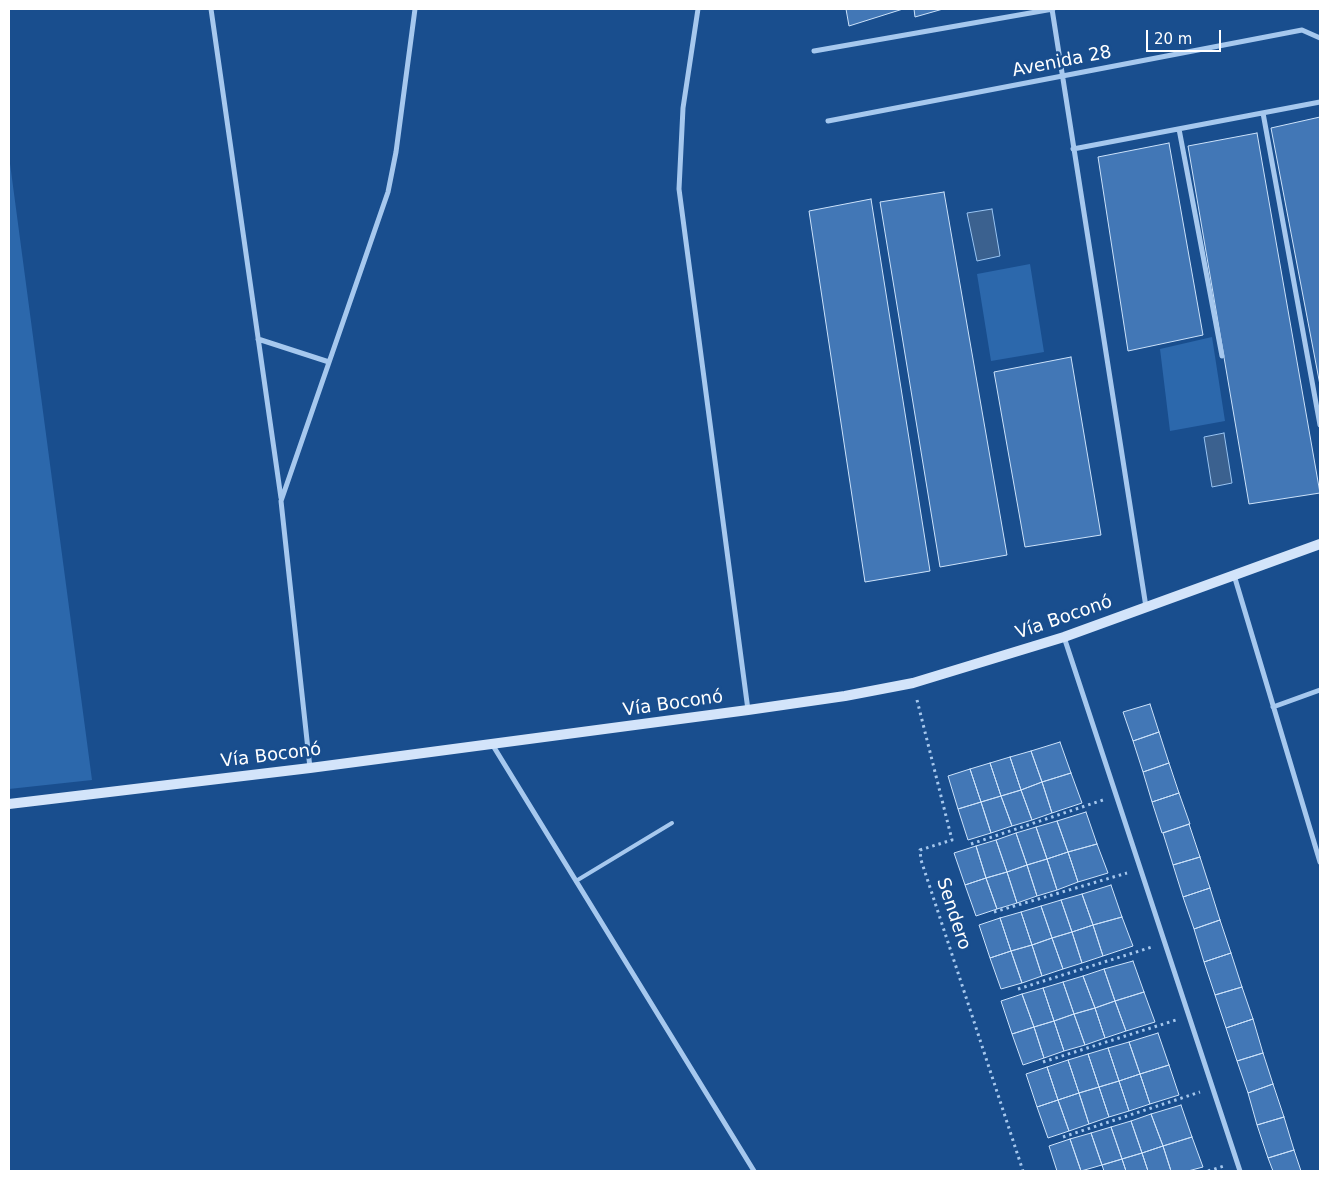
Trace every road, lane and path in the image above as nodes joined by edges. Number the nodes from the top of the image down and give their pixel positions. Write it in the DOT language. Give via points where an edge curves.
graph roads {
  1 [pos="211,9"];
  2 [pos="415,9"];
  3 [pos="698,9"];
  4 [pos="1052,9"];
  5 [pos="1320,38"];
  6 [pos="814,51"];
  7 [pos="1062,76"];
  8 [pos="1320,102"];
  9 [pos="1263,113"];
  10 [pos="828,121"];
  11 [pos="1179,129"];
  12 [pos="1073,150"];
  13 [pos="258,339"];
  14 [pos="1222,356"];
  15 [pos="329,362"];
  16 [pos="1320,425"];
  17 [pos="281,501"];
  18 [pos="1320,544"];
  19 [pos="1234,575"];
  20 [pos="1146,607"];
  21 [pos="1064,637"];
  22 [pos="913,683"];
  23 [pos="1320,690"];
  24 [pos="1273,707"];
  25 [pos="748,710"];
  26 [pos="492,744"];
  27 [pos="310,768"];
  28 [pos="1116,796"];
  29 [pos="9,804"];
  30 [pos="672,823"];
  31 [pos="971,844"];
  32 [pos="1320,862"];
  33 [pos="1140,869"];
  34 [pos="576,881"];
  35 [pos="994,912"];
  36 [pos="1164,943"];
  37 [pos="1018,989"];
  38 [pos="1188,1016"];
  39 [pos="1043,1062"];
  40 [pos="1212,1088"];
  41 [pos="1063,1137"];
  42 [pos="754,1171"];
  43 [pos="1023,1171"];
  44 [pos="1240,1171"];
  1 -- 13 [label="street"];
  2 -- 15 [label="street" via="388,192"];
  3 -- 25 [label="street" via="683,108 679,189"];
  4 -- 6 [label="street"];
  4 -- 7 [label="street"];
  5 -- 7 [label="street, Avenida 28" via="1302,30"];
  7 -- 10 [label="street, Avenida 28"];
  7 -- 12 [label="street"];
  8 -- 9 [label="street"];
  9 -- 11 [label="street"];
  9 -- 16 [label="street"];
  11 -- 12 [label="street"];
  11 -- 14 [label="street"];
  12 -- 20 [label="street"];
  13 -- 15 [label="street"];
  13 -- 17 [label="street"];
  15 -- 17 [label="street"];
  17 -- 27 [label="street"];
  18 -- 19 [label="main road, Vía Boconó"];
  19 -- 20 [label="main road, Vía Boconó"];
  19 -- 24 [label="street"];
  20 -- 21 [label="main road, Vía Boconó"];
  21 -- 22 [label="main road, Vía Boconó"];
  21 -- 28 [label="street"];
  22 -- 25 [label="main road, Vía Boconó"];
  22 -- 43 [label="path, Sendero" via="952,840 920,850 921,860"];
  23 -- 24 [label="street"];
  24 -- 32 [label="street"];
  25 -- 26 [label="main road, Vía Boconó"];
  26 -- 27 [label="main road, Vía Boconó"];
  26 -- 34 [label="street"];
  27 -- 29 [label="main road, Vía Boconó"];
  28 -- 31 [label="path"];
  28 -- 33 [label="street"];
  30 -- 34 [label="lane"];
  33 -- 35 [label="path"];
  33 -- 36 [label="street"];
  34 -- 42 [label="street"];
  36 -- 37 [label="path"];
  36 -- 38 [label="street"];
  38 -- 39 [label="path"];
  38 -- 40 [label="street"];
  40 -- 41 [label="path"];
  40 -- 44 [label="street"];
}
